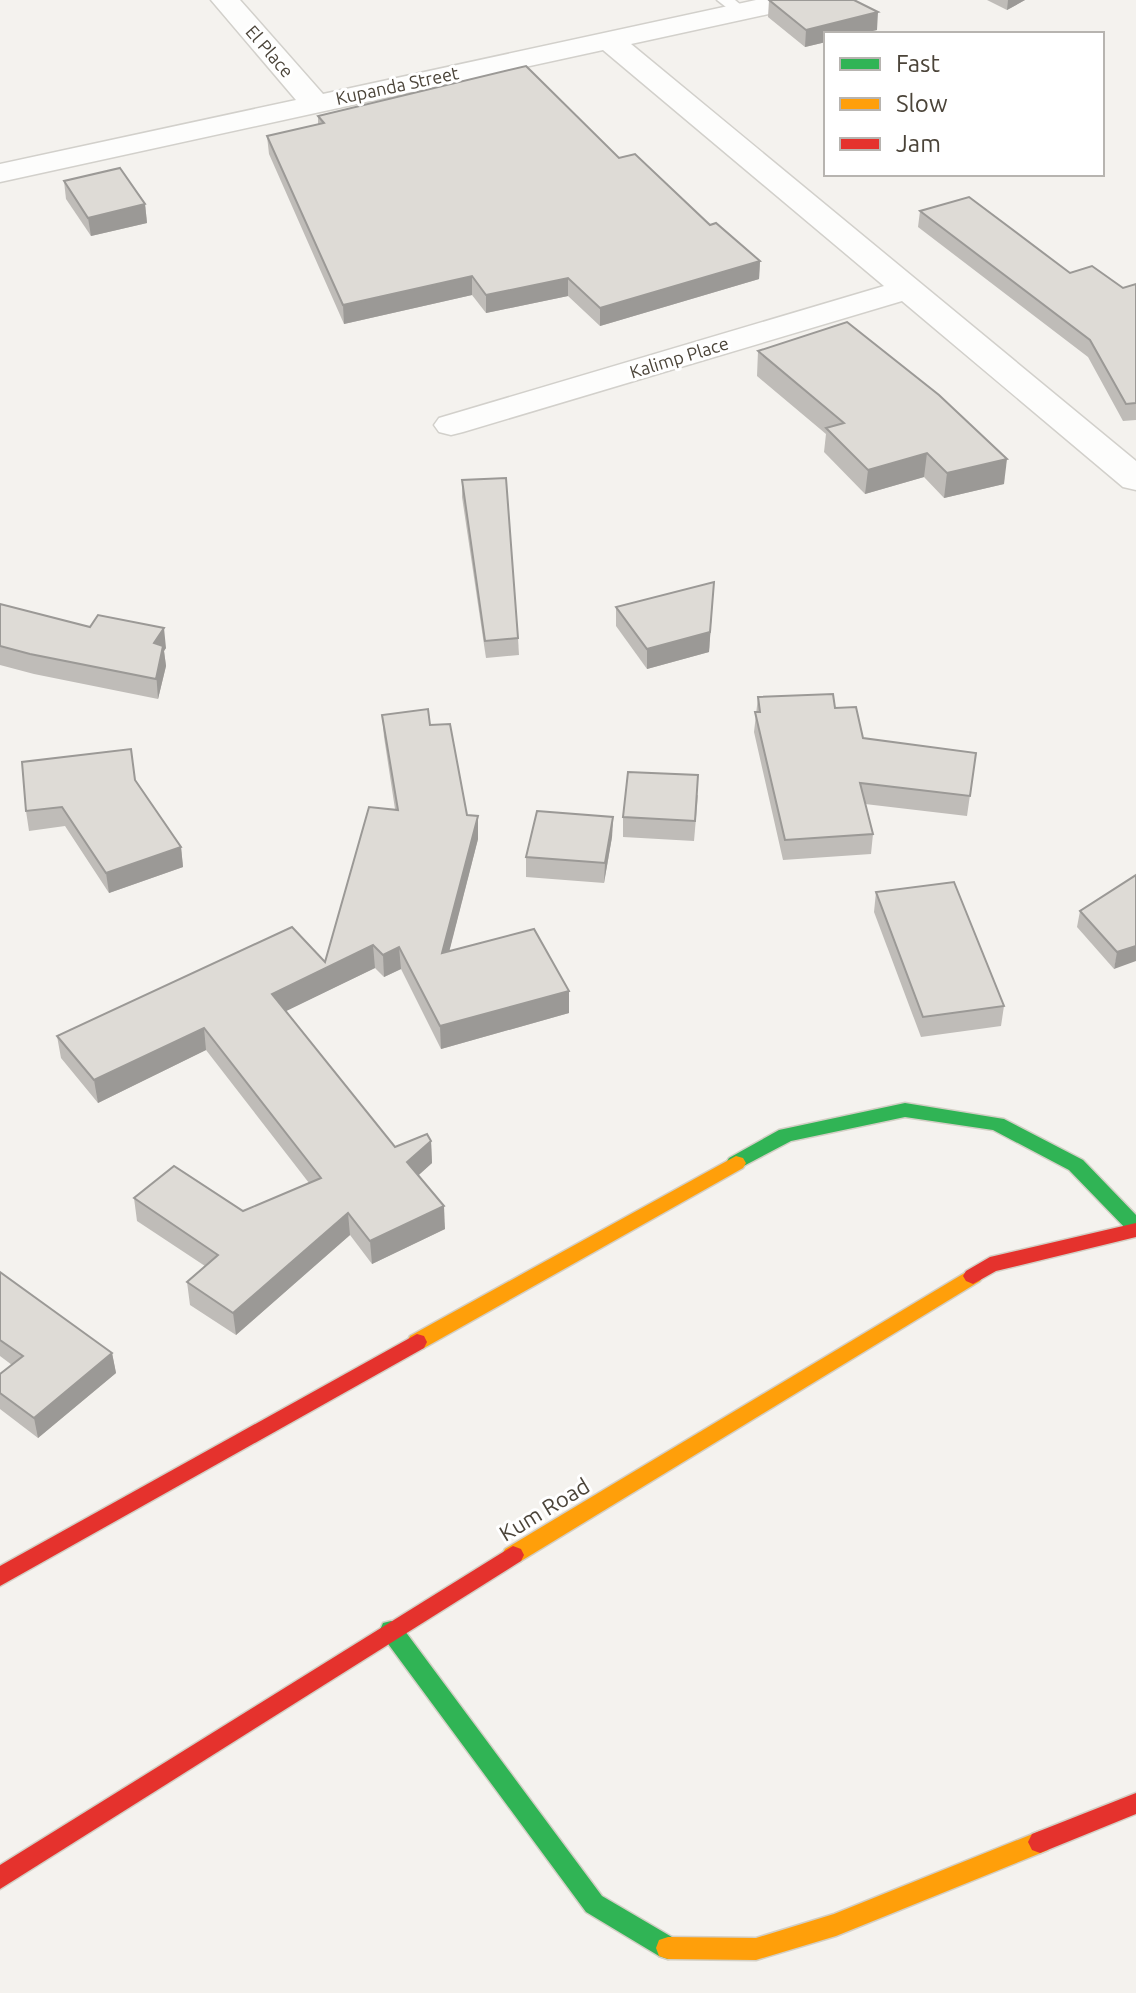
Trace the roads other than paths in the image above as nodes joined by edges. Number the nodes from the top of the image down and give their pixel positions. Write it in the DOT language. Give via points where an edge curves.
graph roads {
  1 [pos="225,0"];
  2 [pos="795,0"];
  3 [pos="732,6"];
  4 [pos="607,39"];
  5 [pos="315,103"];
  6 [pos="0,173"];
  7 [pos="908,289"];
  8 [pos="451,425"];
  9 [pos="1136,479"];
  10 [pos="1136,1228"];
  11 [pos="0,1577"];
  12 [pos="391,1630"];
  13 [pos="1136,1803"];
  14 [pos="0,1878"];
  1 -- 5 [label="street, El Place"];
  2 -- 3 [label="street, Kupanda Street"];
  3 -- 4 [label="street, Kupanda Street"];
  4 -- 5 [label="street, Kupanda Street"];
  4 -- 7 [label="street"];
  5 -- 6 [label="street, Kupanda Street"];
  7 -- 8 [label="street, Kalimp Place"];
  7 -- 9 [label="street"];
  10 -- 11 [label="street" via="1076,1165 997,1124 905,1110 786,1135"];
  10 -- 12 [label="street, Kum Road" via="990,1265"];
  12 -- 13 [label="street" via="594,1904 669,1949 756,1949 836,1925"];
  12 -- 14 [label="street, Kum Road"];
}
